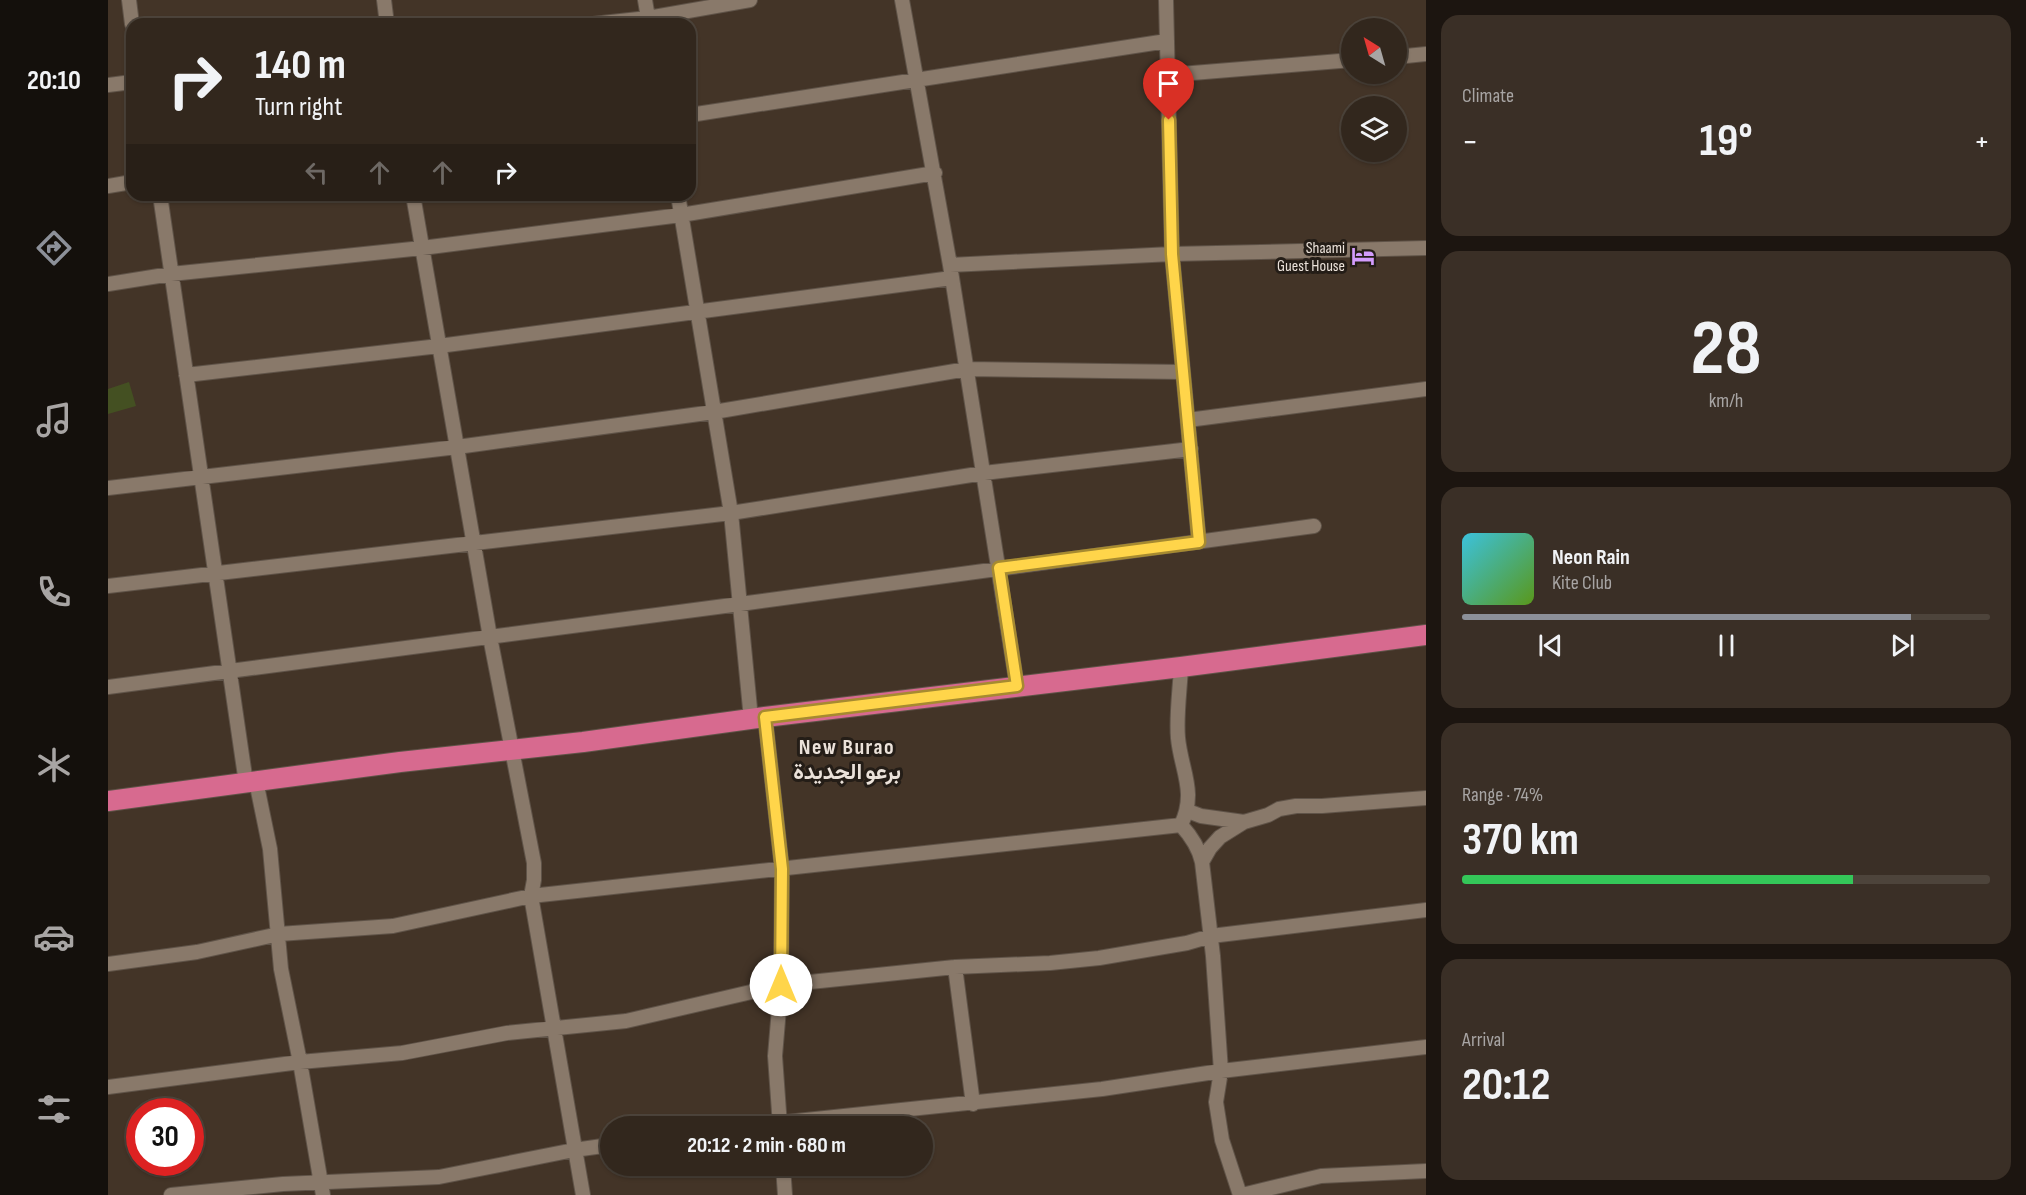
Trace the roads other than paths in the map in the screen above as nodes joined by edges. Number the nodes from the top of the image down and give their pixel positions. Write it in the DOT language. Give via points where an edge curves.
graph roads {
  1 [pos="129,0"];
  2 [pos="384,0"];
  3 [pos="645,0"];
  4 [pos="750,0"];
  5 [pos="902,0"];
  6 [pos="1166,0"];
  7 [pos="131,18"];
  8 [pos="386,18"];
  9 [pos="648,18"];
  10 [pos="663,18"];
  11 [pos="1167,42"];
  12 [pos="1426,54"];
  13 [pos="1407,56"];
  14 [pos="1341,61"];
  15 [pos="1168,75"];
  16 [pos="917,79"];
  17 [pos="126,83"];
  18 [pos="108,85"];
  19 [pos="696,114"];
  20 [pos="935,173"];
  21 [pos="126,183"];
  22 [pos="108,186"];
  23 [pos="160,201"];
  24 [pos="414,201"];
  25 [pos="679,201"];
  26 [pos="681,215"];
  27 [pos="422,248"];
  28 [pos="1426,248"];
  29 [pos="1172,254"];
  30 [pos="951,271"];
  31 [pos="171,274"];
  32 [pos="108,284"];
  33 [pos="697,310"];
  34 [pos="439,346"];
  35 [pos="967,369"];
  36 [pos="1184,372"];
  37 [pos="186,375"];
  38 [pos="1426,389"];
  39 [pos="714,412"];
  40 [pos="1188,420"];
  41 [pos="457,447"];
  42 [pos="1191,449"];
  43 [pos="984,473"];
  44 [pos="201,477"];
  45 [pos="108,488"];
  46 [pos="731,513"];
  47 [pos="1314,526"];
  48 [pos="1199,542"];
  49 [pos="475,543"];
  50 [pos="999,568"];
  51 [pos="215,574"];
  52 [pos="108,586"];
  53 [pos="740,604"];
  54 [pos="1426,635"];
  55 [pos="490,638"];
  56 [pos="1181,667"];
  57 [pos="230,672"];
  58 [pos="1017,686"];
  59 [pos="108,687"];
  60 [pos="758,718"];
  61 [pos="513,750"];
  62 [pos="251,782"];
  63 [pos="1426,798"];
  64 [pos="108,801"];
  65 [pos="1188,811"];
  66 [pos="1244,822"];
  67 [pos="1181,825"];
  68 [pos="1202,862"];
  69 [pos="782,869"];
  70 [pos="531,896"];
  71 [pos="1426,910"];
  72 [pos="279,934"];
  73 [pos="1211,936"];
  74 [pos="108,964"];
  75 [pos="955,967"];
  76 [pos="781,985"];
  77 [pos="554,1028"];
  78 [pos="1426,1047"];
  79 [pos="300,1062"];
  80 [pos="1221,1071"];
  81 [pos="108,1087"];
  82 [pos="973,1104"];
  83 [pos="779,1116"];
  84 [pos="859,1116"];
  85 [pos="600,1146"];
  86 [pos="574,1150"];
  87 [pos="1426,1171"];
  88 [pos="784,1176"];
  89 [pos="323,1188"];
  90 [pos="171,1195"];
  91 [pos="583,1195"];
  92 [pos="785,1195"];
  93 [pos="1241,1195"];
  1 -- 7 [label="street"];
  2 -- 8 [label="street"];
  3 -- 9 [label="street"];
  4 -- 10 [label="street"];
  5 -- 16 [label="street"];
  6 -- 11 [label="street"];
  11 -- 15 [label="street"];
  11 -- 16 [label="street"];
  12 -- 13 [label="street"];
  14 -- 15 [label="street"];
  15 -- 29 [label="street"];
  16 -- 19 [label="street"];
  16 -- 20 [label="street"];
  17 -- 18 [label="street"];
  20 -- 26 [label="street"];
  20 -- 30 [label="street"];
  21 -- 22 [label="street"];
  23 -- 31 [label="street"];
  24 -- 27 [label="street"];
  25 -- 26 [label="street"];
  26 -- 27 [label="street"];
  26 -- 33 [label="street"];
  27 -- 31 [label="street"];
  27 -- 34 [label="street"];
  28 -- 29 [label="street"];
  29 -- 30 [label="street"];
  29 -- 36 [label="street"];
  30 -- 33 [label="street"];
  30 -- 35 [label="street"];
  31 -- 32 [label="street"];
  31 -- 37 [label="street"];
  33 -- 34 [label="street"];
  33 -- 39 [label="street"];
  34 -- 37 [label="street"];
  34 -- 41 [label="street"];
  35 -- 36 [label="street"];
  35 -- 39 [label="street"];
  35 -- 43 [label="street"];
  36 -- 40 [label="street"];
  37 -- 44 [label="street"];
  38 -- 40 [label="street"];
  39 -- 41 [label="street"];
  39 -- 46 [label="street"];
  40 -- 42 [label="street"];
  41 -- 44 [label="street"];
  41 -- 49 [label="street"];
  42 -- 43 [label="street"];
  42 -- 48 [label="street"];
  43 -- 46 [label="street"];
  43 -- 50 [label="street"];
  44 -- 45 [label="street"];
  44 -- 51 [label="street"];
  46 -- 49 [label="street"];
  46 -- 53 [label="street"];
  47 -- 48 [label="street"];
  48 -- 50 [label="street"];
  49 -- 51 [label="street"];
  49 -- 55 [label="street"];
  50 -- 53 [label="street"];
  50 -- 58 [label="street"];
  51 -- 52 [label="street"];
  51 -- 57 [label="street"];
  53 -- 55 [label="street"];
  53 -- 60 [label="street"];
  54 -- 56 [label="highway"];
  55 -- 57 [label="street"];
  55 -- 61 [label="street"];
  56 -- 58 [label="highway"];
  56 -- 65 [label="street" via="1178,738 1187,774"];
  57 -- 59 [label="street"];
  57 -- 62 [label="street"];
  58 -- 60 [label="highway"];
  60 -- 61 [label="highway"];
  60 -- 69 [label="street"];
  61 -- 62 [label="highway"];
  61 -- 70 [label="street" via="534,863"];
  62 -- 64 [label="highway"];
  62 -- 72 [label="street" via="270,849"];
  63 -- 66 [label="street" via="1296,806"];
  65 -- 66 [label="street"];
  65 -- 67 [label="street"];
  66 -- 68 [label="street" via="1220,837"];
  67 -- 68 [label="street"];
  67 -- 69 [label="street"];
  68 -- 73 [label="street"];
  69 -- 70 [label="street"];
  69 -- 76 [label="street"];
  70 -- 72 [label="street" via="393,926"];
  70 -- 77 [label="street"];
  71 -- 73 [label="street"];
  72 -- 74 [label="street" via="197,952"];
  72 -- 79 [label="street" via="281,969"];
  73 -- 75 [label="street" via="1099,958"];
  73 -- 80 [label="street"];
  75 -- 76 [label="street"];
  75 -- 82 [label="street"];
  76 -- 77 [label="street" via="626,1021"];
  76 -- 83 [label="street" via="775,1056"];
  77 -- 79 [label="street" via="402,1053"];
  77 -- 86 [label="street"];
  78 -- 80 [label="street"];
  79 -- 81 [label="street"];
  79 -- 89 [label="street"];
  80 -- 82 [label="street"];
  80 -- 93 [label="street" via="1216,1102 1222,1140"];
  82 -- 84 [label="street"];
  85 -- 86 [label="street"];
  86 -- 89 [label="street" via="439,1177"];
  86 -- 91 [label="street"];
  87 -- 93 [label="street" via="1321,1176"];
  88 -- 92 [label="street"];
  89 -- 90 [label="street"];
}
